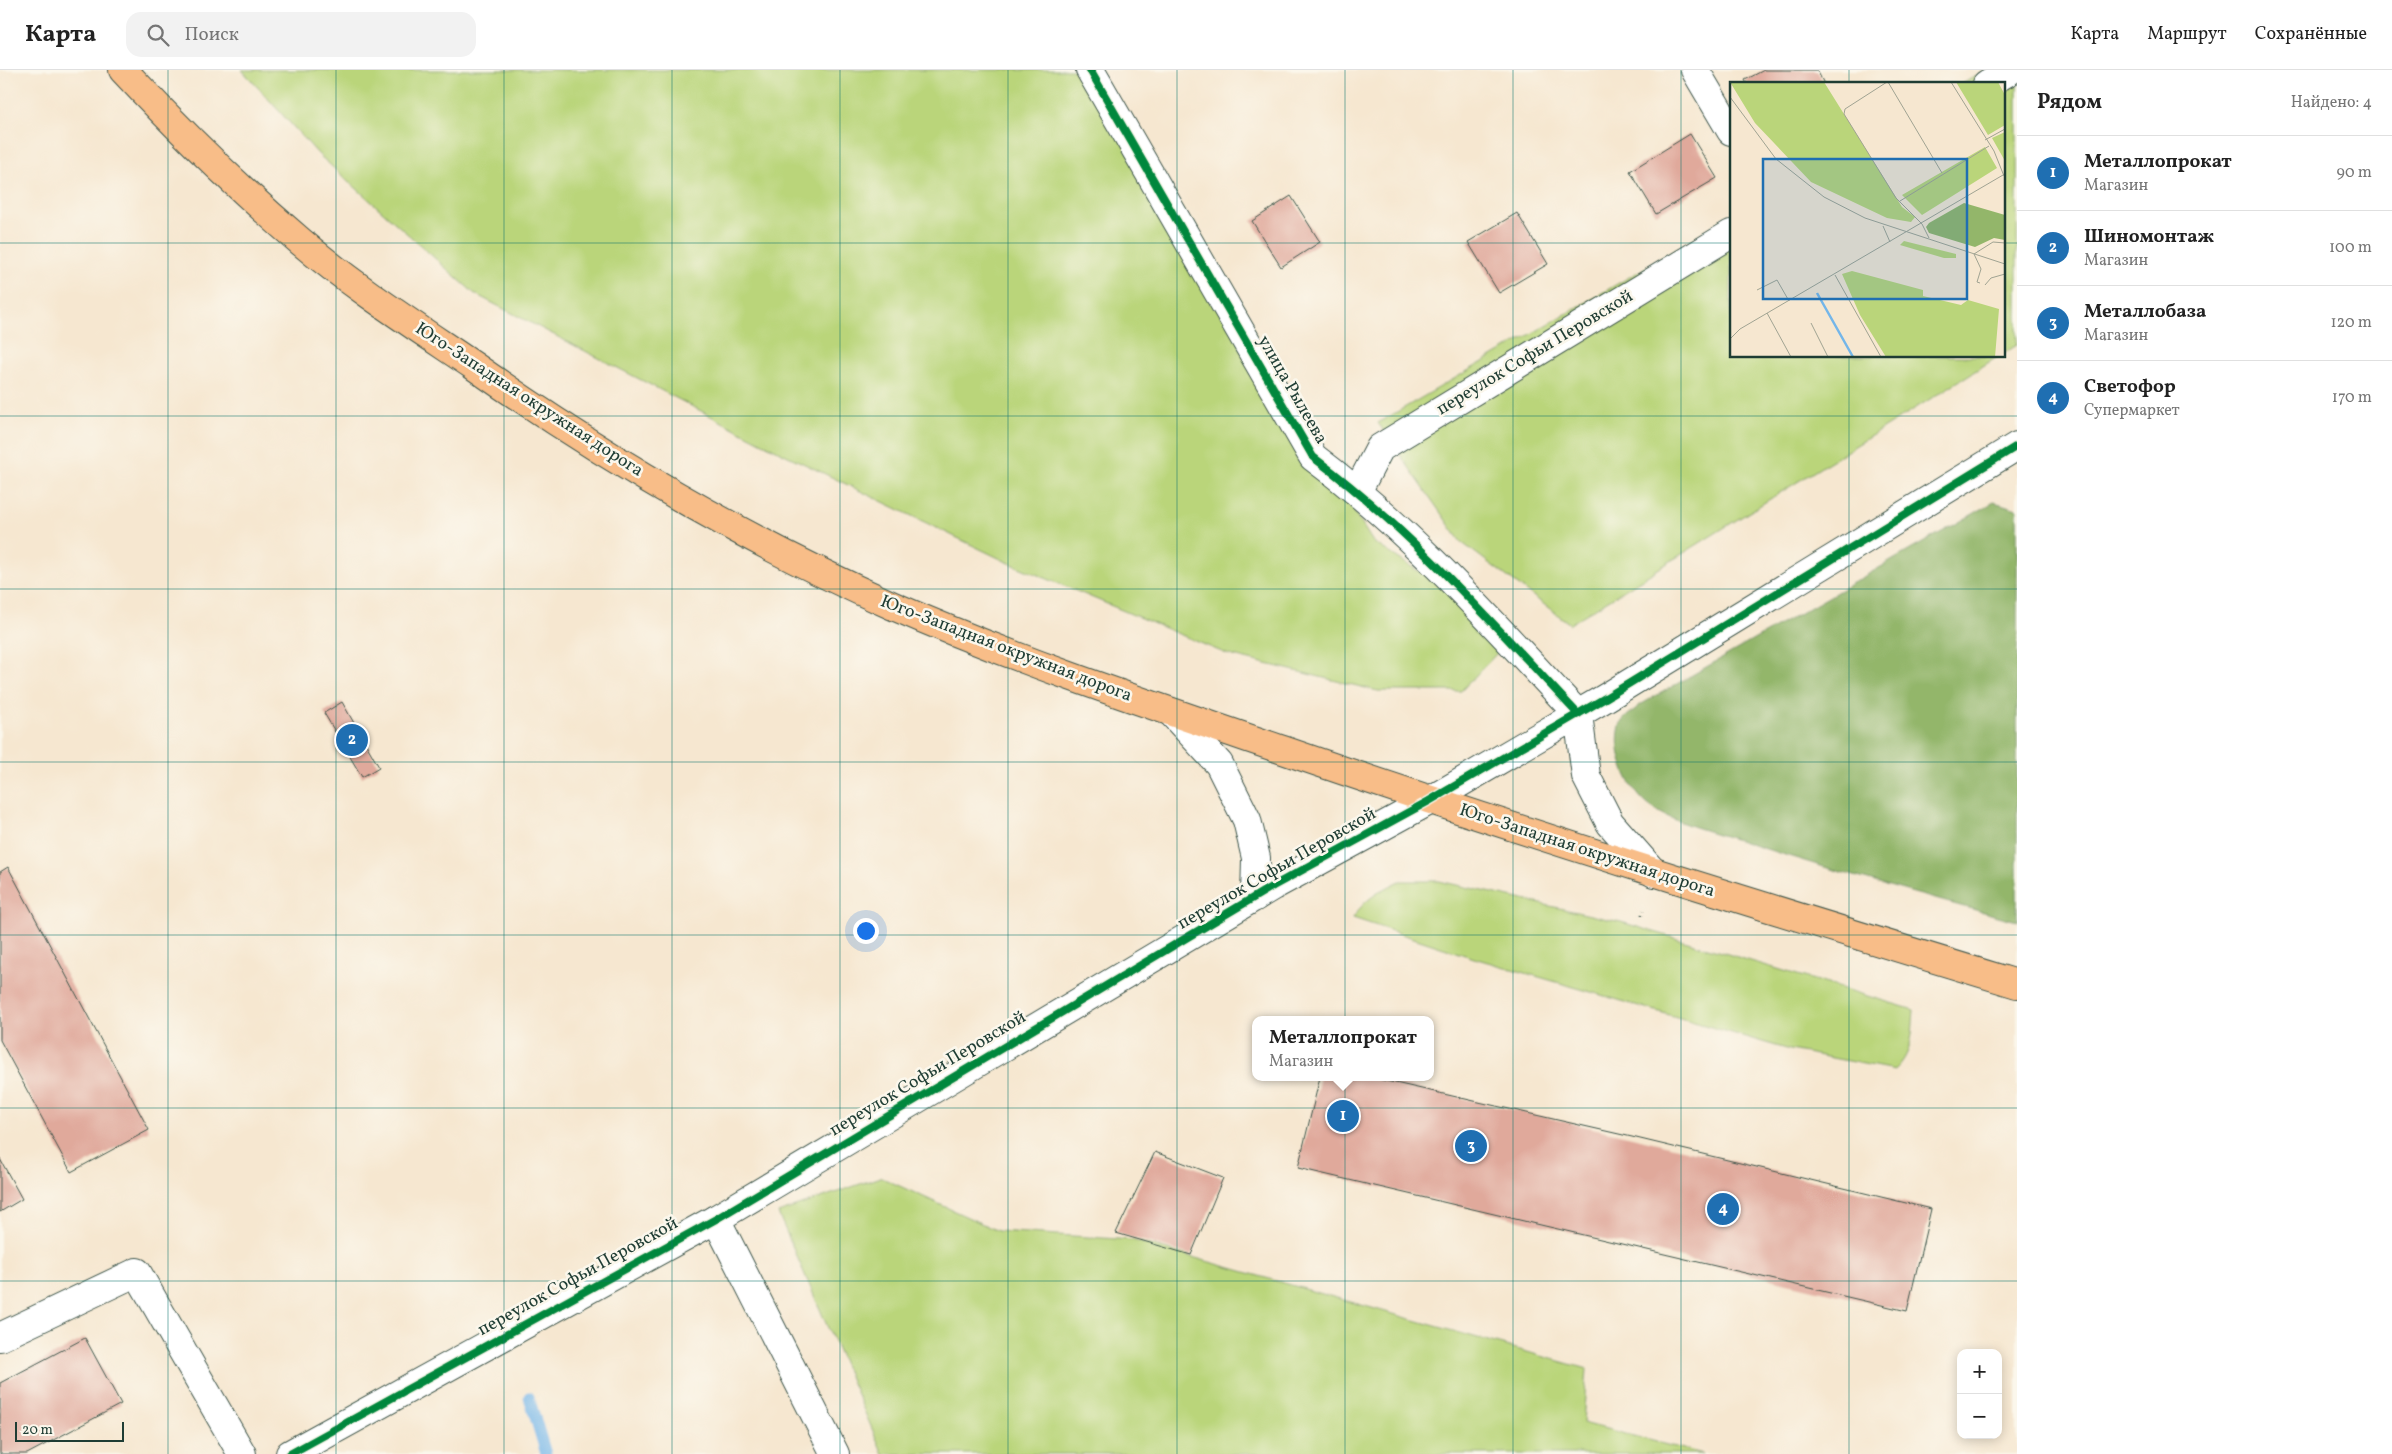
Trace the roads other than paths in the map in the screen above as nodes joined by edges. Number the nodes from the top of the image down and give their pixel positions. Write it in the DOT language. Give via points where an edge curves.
graph roads {
  1 [pos="123,70"];
  2 [pos="1090,70"];
  3 [pos="1695,70"];
  4 [pos="2011,70"];
  5 [pos="1990,82"];
  6 [pos="1730,129"];
  7 [pos="1730,235"];
  8 [pos="2017,446"];
  9 [pos="1358,490"];
  10 [pos="1172,712"];
  11 [pos="1578,714"];
  12 [pos="1429,801"];
  13 [pos="1654,873"];
  14 [pos="1255,897"];
  15 [pos="2017,984"];
  16 [pos="716,1218"];
  17 [pos="0,1337"];
  18 [pos="242,1454"];
  19 [pos="290,1454"];
  20 [pos="835,1454"];
  1 -- 10 [label="highway, Юго-Западная окружная дорога" via="222,170 302,243 401,316 600,451 788,555 890,604 1005,652"];
  2 -- 9 [label="street, улица Рылеева" via="1313,457"];
  3 -- 6 [label="street"];
  4 -- 5 [label="street"];
  7 -- 9 [label="street, переулок Софьи Перовской" via="1380,448"];
  8 -- 11 [label="street, переулок Софьи Перовской"];
  9 -- 11 [label="street, улица Рылеева" via="1457,586"];
  10 -- 12 [label="highway, Юго-Западная окружная дорога"];
  10 -- 14 [label="street" via="1219,764 1247,820 1256,858"];
  11 -- 12 [label="street, переулок Софьи Перовской"];
  11 -- 13 [label="street" via="1586,776 1610,823"];
  12 -- 13 [label="highway, Юго-Западная окружная дорога"];
  12 -- 14 [label="street, переулок Софьи Перовской"];
  13 -- 15 [label="highway, Юго-Западная окружная дорога"];
  14 -- 16 [label="street, переулок Софьи Перовской"];
  16 -- 19 [label="street, переулок Софьи Перовской"];
  16 -- 20 [label="street"];
  17 -- 18 [label="street" via="137,1272"];
}
